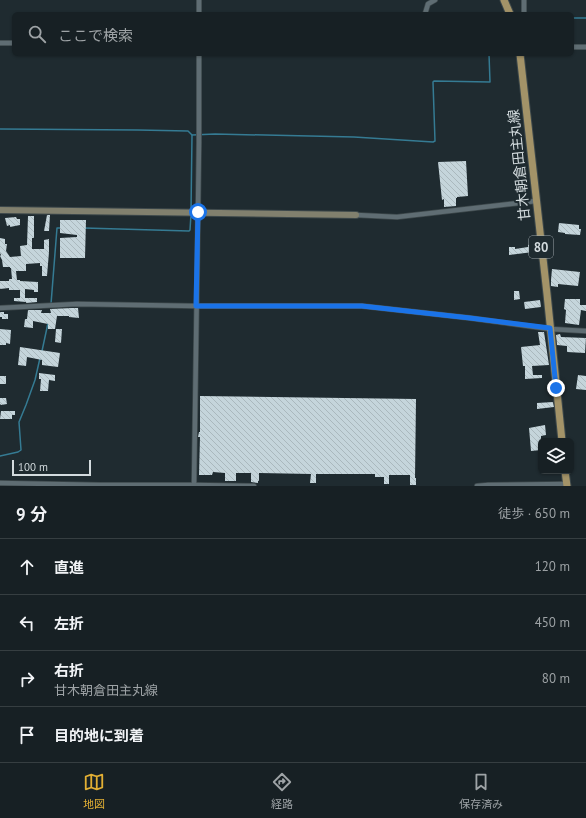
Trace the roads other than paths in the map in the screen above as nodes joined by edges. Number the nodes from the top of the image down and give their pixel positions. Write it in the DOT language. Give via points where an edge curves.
graph roads {
  1 [pos="200,0"];
  2 [pos="435,0"];
  3 [pos="504,0"];
  4 [pos="524,0"];
  5 [pos="199,12"];
  6 [pos="426,12"];
  7 [pos="509,12"];
  8 [pos="524,12"];
  9 [pos="0,43"];
  10 [pos="12,43"];
  11 [pos="574,47"];
  12 [pos="586,47"];
  13 [pos="199,56"];
  14 [pos="520,56"];
  15 [pos="536,201"];
  16 [pos="0,210"];
  17 [pos="198,212"];
  18 [pos="356,214"];
  19 [pos="196,306"];
  20 [pos="0,308"];
  21 [pos="550,328"];
  22 [pos="586,331"];
  23 [pos="562,438"];
  24 [pos="565,474"];
  25 [pos="0,483"];
  26 [pos="194,485"];
  27 [pos="567,485"];
  28 [pos="254,486"];
  29 [pos="477,486"];
  1 -- 5 [label="street"];
  2 -- 6 [label="street" via="428,4"];
  3 -- 7 [label="main road"];
  4 -- 8 [label="street"];
  9 -- 10 [label="street"];
  11 -- 12 [label="street"];
  13 -- 17 [label="street"];
  14 -- 15 [label="main road, 甘木朝倉田主丸線 / 80"];
  15 -- 18 [label="street" via="397,217"];
  15 -- 21 [label="main road, 甘木朝倉田主丸線 / 80"];
  16 -- 17 [label="street"];
  17 -- 18 [label="street"];
  17 -- 19 [label="street"];
  19 -- 20 [label="street" via="77,304"];
  19 -- 21 [label="street" via="362,306"];
  19 -- 26 [label="street"];
  21 -- 22 [label="street"];
  21 -- 23 [label="main road, 甘木朝倉田主丸線 / 80"];
  24 -- 27 [label="main road"];
  25 -- 26 [label="street"];
  26 -- 28 [label="street"];
  27 -- 29 [label="street"];
}
